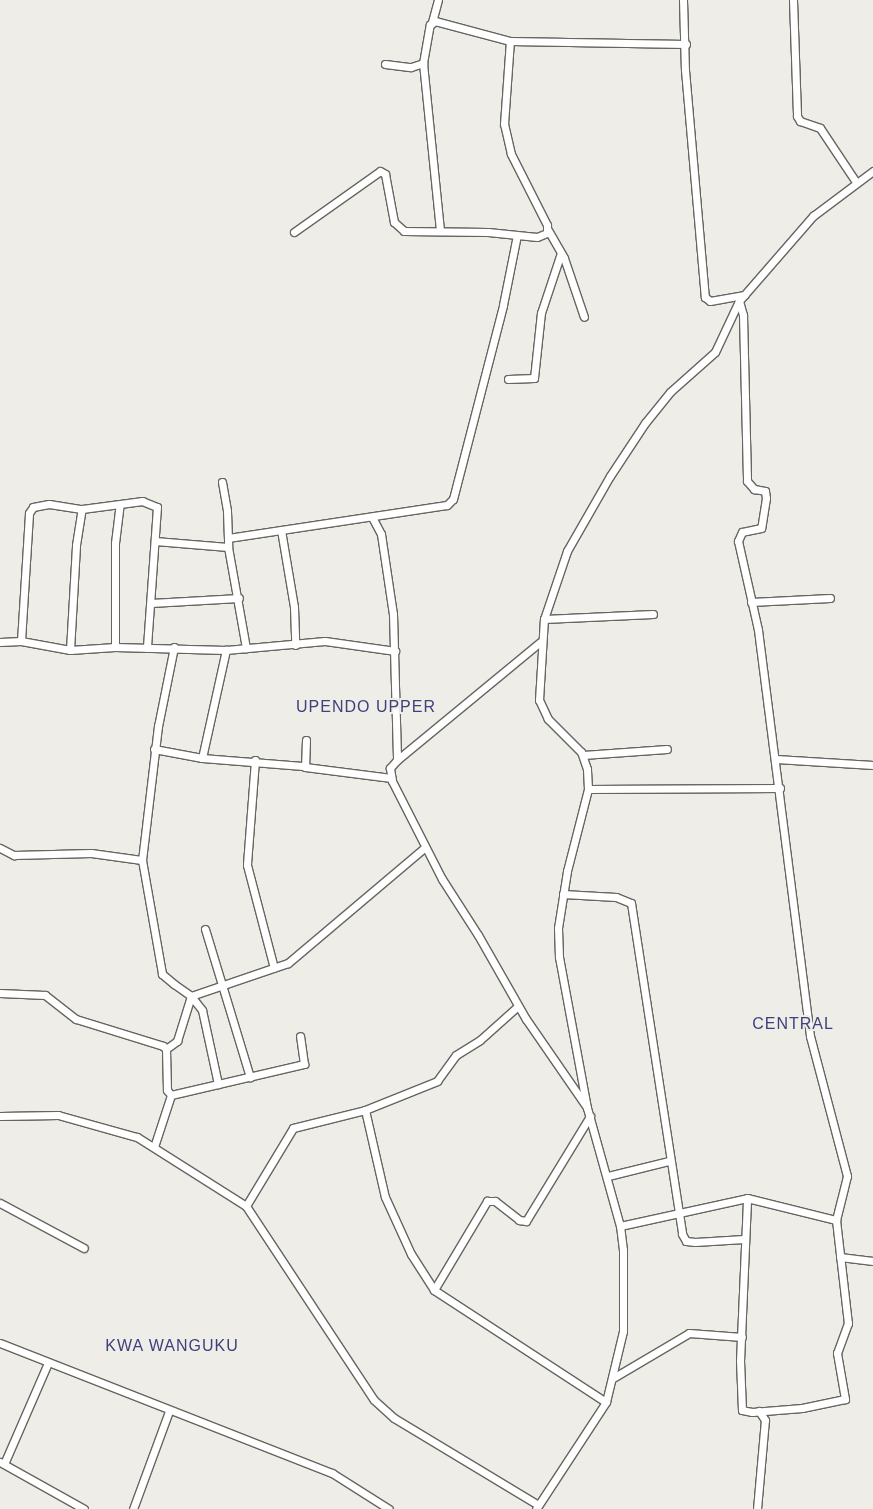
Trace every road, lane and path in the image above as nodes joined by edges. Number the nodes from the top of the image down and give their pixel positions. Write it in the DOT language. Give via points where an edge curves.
graph roads {
  1 [pos="438,0"];
  2 [pos="683,0"];
  3 [pos="793,0"];
  4 [pos="432,22"];
  5 [pos="510,41"];
  6 [pos="686,44"];
  7 [pos="423,62"];
  8 [pos="385,64"];
  9 [pos="873,171"];
  10 [pos="856,182"];
  11 [pos="548,230"];
  12 [pos="294,232"];
  13 [pos="440,232"];
  14 [pos="517,235"];
  15 [pos="561,253"];
  16 [pos="742,298"];
  17 [pos="584,317"];
  18 [pos="508,379"];
  19 [pos="222,482"];
  20 [pos="120,505"];
  21 [pos="82,509"];
  22 [pos="372,517"];
  23 [pos="281,530"];
  24 [pos="228,538"];
  25 [pos="155,541"];
  26 [pos="228,547"];
  27 [pos="239,598"];
  28 [pos="830,598"];
  29 [pos="751,602"];
  30 [pos="151,603"];
  31 [pos="653,614"];
  32 [pos="544,619"];
  33 [pos="21,641"];
  34 [pos="0,642"];
  35 [pos="540,642"];
  36 [pos="295,645"];
  37 [pos="114,647"];
  38 [pos="147,648"];
  39 [pos="174,648"];
  40 [pos="246,648"];
  41 [pos="70,650"];
  42 [pos="226,650"];
  43 [pos="395,651"];
  44 [pos="306,740"];
  45 [pos="154,749"];
  46 [pos="667,749"];
  47 [pos="582,755"];
  48 [pos="202,758"];
  49 [pos="776,759"];
  50 [pos="255,760"];
  51 [pos="398,760"];
  52 [pos="873,765"];
  53 [pos="304,766"];
  54 [pos="391,778"];
  55 [pos="780,788"];
  56 [pos="588,789"];
  57 [pos="0,848"];
  58 [pos="424,848"];
  59 [pos="142,860"];
  60 [pos="564,894"];
  61 [pos="205,929"];
  62 [pos="274,968"];
  63 [pos="223,983"];
  64 [pos="0,993"];
  65 [pos="191,996"];
  66 [pos="518,1006"];
  67 [pos="300,1036"];
  68 [pos="166,1049"];
  69 [pos="250,1078"];
  70 [pos="218,1084"];
  71 [pos="170,1095"];
  72 [pos="365,1110"];
  73 [pos="588,1112"];
  74 [pos="0,1116"];
  75 [pos="154,1147"];
  76 [pos="669,1161"];
  77 [pos="608,1176"];
  78 [pos="748,1198"];
  79 [pos="0,1203"];
  80 [pos="246,1206"];
  81 [pos="677,1211"];
  82 [pos="836,1220"];
  83 [pos="620,1226"];
  84 [pos="744,1239"];
  85 [pos="84,1248"];
  86 [pos="840,1258"];
  87 [pos="873,1261"];
  88 [pos="434,1290"];
  89 [pos="742,1336"];
  90 [pos="0,1343"];
  91 [pos="48,1363"];
  92 [pos="613,1378"];
  93 [pos="606,1402"];
  94 [pos="169,1411"];
  95 [pos="759,1411"];
  96 [pos="2,1463"];
  97 [pos="537,1507"];
  98 [pos="84,1509"];
  99 [pos="133,1509"];
  100 [pos="389,1509"];
  101 [pos="757,1509"];
  1 -- 4 [label="street"];
  2 -- 6 [label="street"];
  3 -- 10 [label="street" via="797,116 800,121 820,128"];
  4 -- 5 [label="street"];
  4 -- 7 [label="street"];
  5 -- 6 [label="street"];
  5 -- 11 [label="street" via="504,124 512,154"];
  6 -- 16 [label="street" via="685,70 705,297 710,301"];
  7 -- 8 [label="street" via="411,67"];
  7 -- 13 [label="street"];
  9 -- 10 [label="street"];
  10 -- 16 [label="street" via="813,216"];
  11 -- 14 [label="street" via="543,236"];
  11 -- 15 [label="street"];
  12 -- 13 [label="street" via="380,172 385,174 398,229"];
  13 -- 14 [label="street"];
  14 -- 22 [label="street" via="454,499 446,505"];
  15 -- 17 [label="street"];
  15 -- 18 [label="street" via="541,313 534,378"];
  16 -- 29 [label="street" via="747,480 754,489 765,491 766,498 761,528 738,535"];
  16 -- 32 [label="street" via="715,352 670,392 610,476 567,551"];
  19 -- 24 [label="street"];
  20 -- 21 [label="street"];
  20 -- 25 [label="street" via="142,502 157,506"];
  20 -- 37 [label="street" via="115,543"];
  21 -- 33 [label="street" via="49,504 33,507 29,513"];
  21 -- 41 [label="street" via="76,545"];
  22 -- 23 [label="street"];
  22 -- 43 [label="street" via="381,534"];
  23 -- 24 [label="street"];
  23 -- 36 [label="street" via="294,607"];
  24 -- 26 [label="street"];
  25 -- 26 [label="street"];
  25 -- 30 [label="street"];
  26 -- 27 [label="street"];
  27 -- 30 [label="street"];
  27 -- 40 [label="street"];
  28 -- 29 [label="street"];
  29 -- 49 [label="street"];
  30 -- 38 [label="street"];
  31 -- 32 [label="street"];
  32 -- 35 [label="street"];
  33 -- 34 [label="street"];
  33 -- 41 [label="street"];
  35 -- 47 [label="street" via="539,700 542,711"];
  35 -- 51 [label="street"];
  36 -- 40 [label="street"];
  36 -- 43 [label="street" via="325,641"];
  37 -- 38 [label="street"];
  37 -- 41 [label="street"];
  38 -- 39 [label="street"];
  39 -- 42 [label="street"];
  39 -- 45 [label="street"];
  40 -- 42 [label="street"];
  42 -- 48 [label="street"];
  43 -- 51 [label="street"];
  44 -- 53 [label="street"];
  45 -- 48 [label="street"];
  45 -- 59 [label="street"];
  46 -- 47 [label="street"];
  47 -- 56 [label="street"];
  48 -- 50 [label="street"];
  49 -- 52 [label="street"];
  49 -- 55 [label="street"];
  50 -- 53 [label="street"];
  50 -- 62 [label="street" via="247,865"];
  51 -- 54 [label="street" via="390,768"];
  53 -- 54 [label="street"];
  54 -- 58 [label="street"];
  55 -- 56 [label="street"];
  55 -- 82 [label="street" via="810,1036 846,1176"];
  56 -- 60 [label="street"];
  57 -- 59 [label="street" via="14,855 91,852"];
  58 -- 62 [label="street" via="303,953"];
  58 -- 66 [label="street"];
  59 -- 65 [label="street" via="162,974"];
  60 -- 73 [label="street" via="558,928 559,957"];
  60 -- 76 [label="street" via="622,898 631,903 634,910"];
  61 -- 63 [label="street"];
  62 -- 63 [label="street"];
  63 -- 65 [label="street"];
  63 -- 69 [label="street"];
  64 -- 68 [label="street" via="45,995 76,1018 156,1042"];
  65 -- 68 [label="street" via="178,1041"];
  65 -- 70 [label="street" via="202,1010"];
  66 -- 72 [label="street" via="480,1040 456,1055 437,1081"];
  66 -- 73 [label="street"];
  67 -- 69 [label="street" via="304,1064"];
  68 -- 71 [label="street" via="167,1090"];
  69 -- 70 [label="street"];
  70 -- 71 [label="street"];
  71 -- 75 [label="street"];
  72 -- 80 [label="street" via="293,1128"];
  72 -- 88 [label="street" via="386,1196 411,1254"];
  73 -- 77 [label="street"];
  73 -- 88 [label="street" via="526,1221 519,1220 495,1201 487,1200"];
  74 -- 75 [label="street" via="58,1115 119,1131"];
  75 -- 80 [label="street"];
  76 -- 77 [label="street"];
  76 -- 81 [label="street"];
  77 -- 83 [label="street"];
  78 -- 81 [label="street"];
  78 -- 82 [label="street"];
  78 -- 84 [label="street"];
  79 -- 85 [label="street"];
  80 -- 97 [label="street" via="382,1408"];
  81 -- 83 [label="street"];
  81 -- 84 [label="street" via="686,1241"];
  82 -- 86 [label="street"];
  83 -- 92 [label="street" via="623,1330"];
  84 -- 89 [label="street"];
  86 -- 87 [label="street"];
  86 -- 95 [label="street" via="848,1323 837,1352 846,1398 802,1408"];
  88 -- 93 [label="street"];
  89 -- 92 [label="street" via="689,1333"];
  89 -- 95 [label="street" via="742,1410"];
  90 -- 91 [label="street"];
  91 -- 94 [label="street"];
  91 -- 96 [label="street"];
  92 -- 93 [label="street"];
  93 -- 97 [label="street"];
  94 -- 99 [label="street"];
  94 -- 100 [label="street" via="332,1473"];
  95 -- 101 [label="street" via="764,1420"];
  96 -- 98 [label="street"];
}
